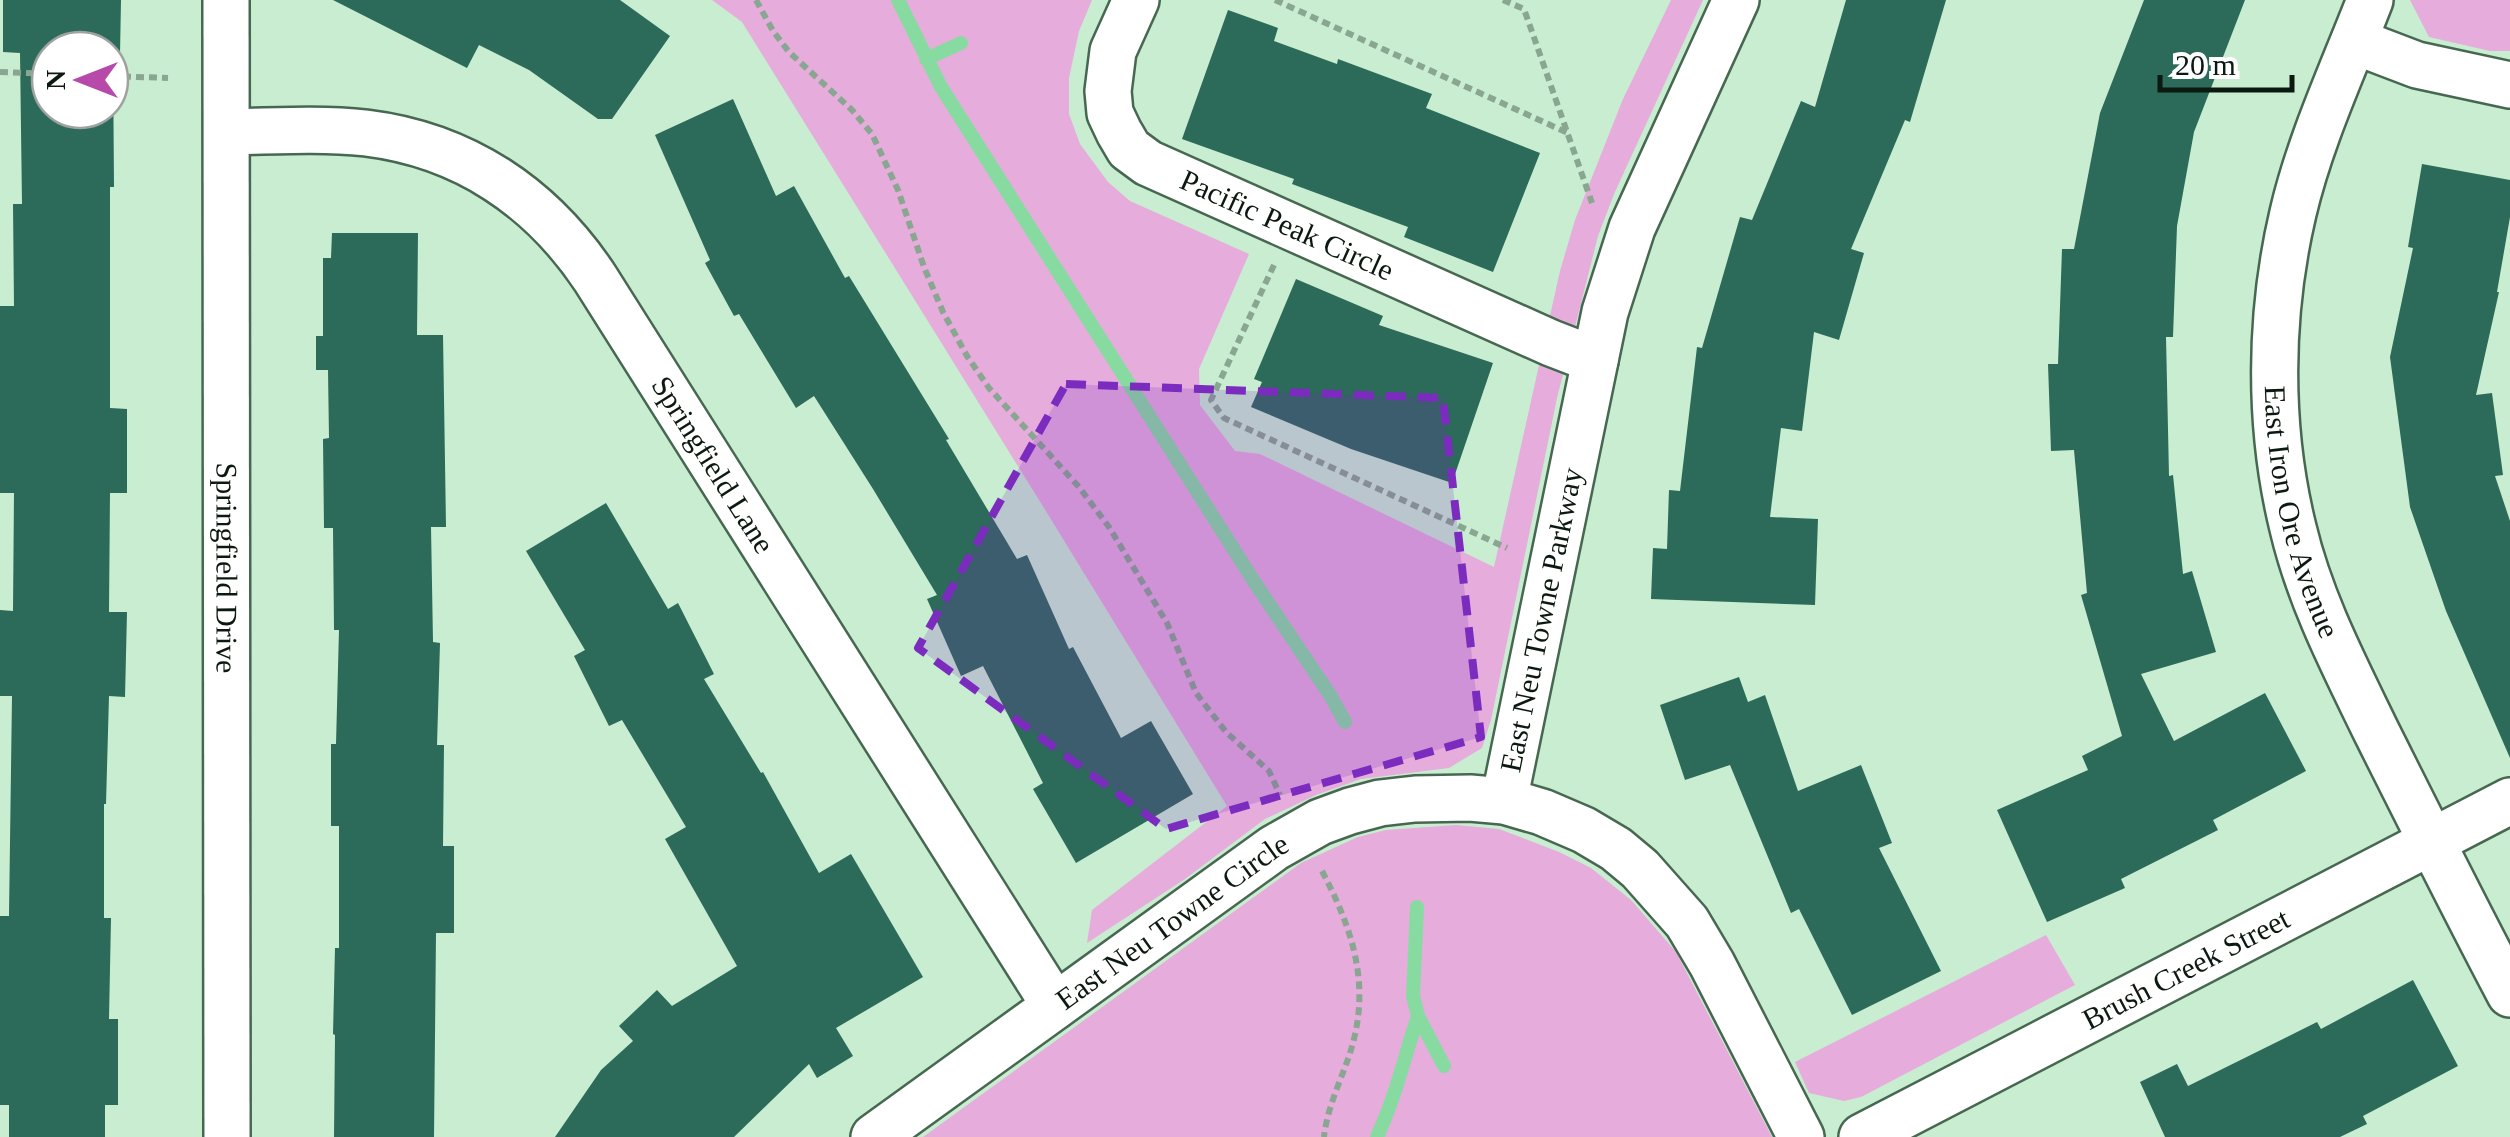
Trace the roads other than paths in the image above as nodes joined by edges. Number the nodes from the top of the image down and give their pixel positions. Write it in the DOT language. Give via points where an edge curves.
graph roads {
  1 [pos="226,0"];
  2 [pos="1136,0"];
  3 [pos="1736,0"];
  4 [pos="2362,20"];
  5 [pos="2510,85"];
  6 [pos="227,132"];
  7 [pos="1595,360"];
  8 [pos="1504,800"];
  9 [pos="2510,801"];
  10 [pos="2431,844"];
  11 [pos="2510,994"];
  12 [pos="1055,1006"];
  13 [pos="227,1137"];
  14 [pos="874,1137"];
  15 [pos="1801,1137"];
  16 [pos="1862,1137"];
  1 -- 6 [label="street, Springfield Drive"];
  2 -- 7 [label="street, Pacific Peak Circle" via="1113,50 1108,92 1110,113 1129,149"];
  3 -- 7 [label="street, East Neu Towne Parkway" via="1632,228"];
  4 -- 5 [label="street" via="2417,65"];
  4 -- 10 [label="street, East Iron Ore Avenue" via="2304,168 2283,263 2275,366 2281,467 2310,586"];
  6 -- 12 [label="street, Springfield Lane" via="367,133 422,146 500,181 547,218 595,278"];
  6 -- 13 [label="street, Springfield Drive"];
  7 -- 8 [label="street, East Neu Towne Parkway"];
  8 -- 12 [label="street, East Neu Towne Circle" via="1392,801 1320,822"];
  8 -- 15 [label="street, East Neu Towne Parkway" via="1600,840 1663,892 1712,964"];
  9 -- 10 [label="street, Brush Creek Street"];
  10 -- 11 [label="street, East Iron Ore Avenue"];
  10 -- 16 [label="street, Brush Creek Street"];
  12 -- 14 [label="street, East Neu Towne Circle"];
}
